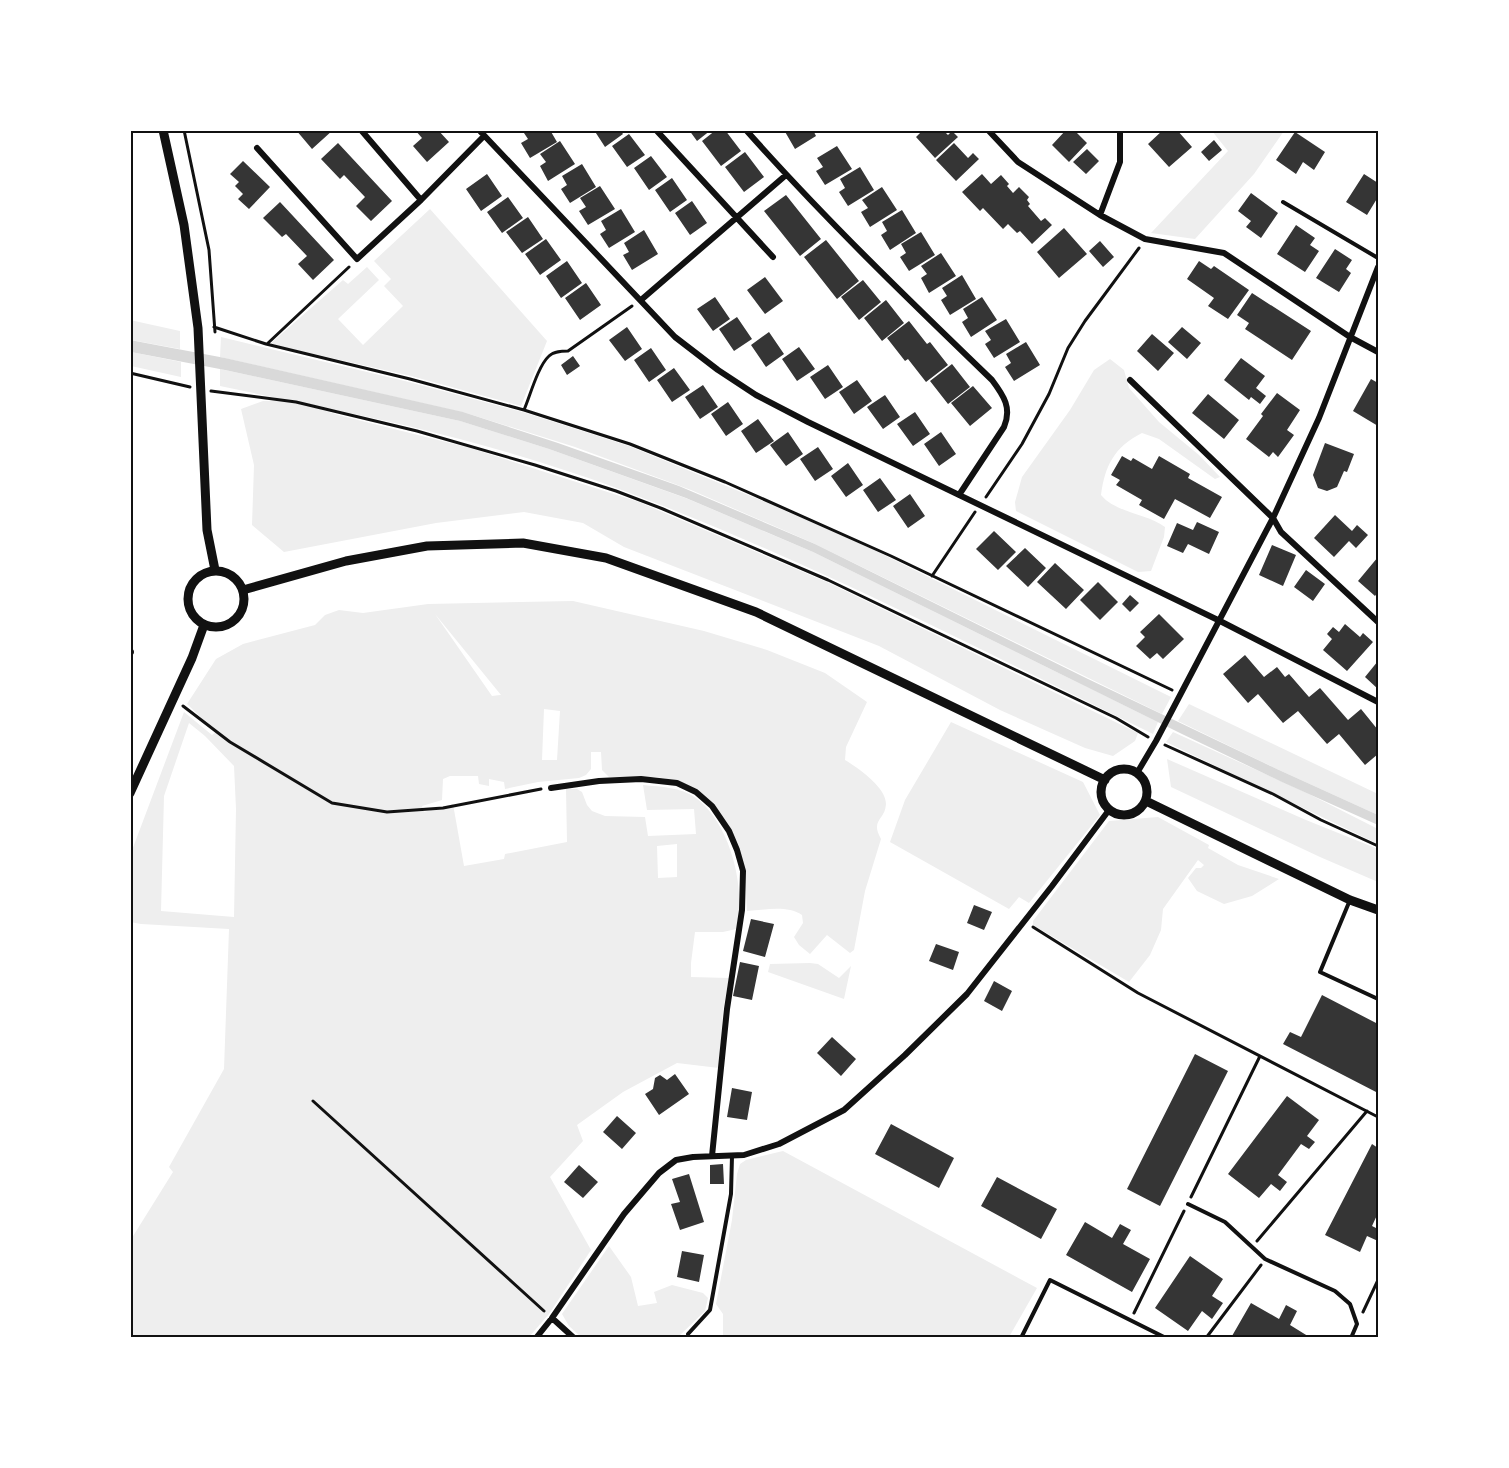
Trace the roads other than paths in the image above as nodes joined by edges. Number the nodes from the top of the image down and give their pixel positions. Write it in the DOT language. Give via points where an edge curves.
graph roads {
  1 [pos="163,130"];
  2 [pos="362,130"];
  3 [pos="656,130"];
  4 [pos="746,130"];
  5 [pos="988,130"];
  6 [pos="1120,130"];
  7 [pos="482,133"];
  8 [pos="257,148"];
  9 [pos="786,175"];
  10 [pos="422,200"];
  11 [pos="1283,202"];
  12 [pos="1100,215"];
  13 [pos="736,217"];
  14 [pos="773,257"];
  15 [pos="1378,258"];
  16 [pos="1378,267"];
  17 [pos="641,300"];
  18 [pos="1350,337"];
  19 [pos="1378,352"];
  20 [pos="1130,380"];
  21 [pos="959,495"];
  22 [pos="1273,518"];
  23 [pos="215,570"];
  24 [pos="243,590"];
  25 [pos="1220,621"];
  26 [pos="1378,622"];
  27 [pos="204,625"];
  28 [pos="1378,702"];
  29 [pos="1137,773"];
  30 [pos="1105,780"];
  31 [pos="551,788"];
  32 [pos="130,793"];
  33 [pos="1146,801"];
  34 [pos="1109,810"];
  35 [pos="1350,900"];
  36 [pos="1378,910"];
  37 [pos="1378,999"];
  38 [pos="732,1155"];
  39 [pos="712,1156"];
  40 [pos="1188,1203"];
  41 [pos="552,1318"];
  42 [pos="688,1335"];
  43 [pos="536,1338"];
  44 [pos="574,1338"];
  45 [pos="1021,1338"];
  46 [pos="1166,1338"];
  47 [pos="1351,1338"];
  1 -- 23 [label="street" via="184,225 198,328 207,530"];
  2 -- 10 [label="street"];
  3 -- 13 [label="street"];
  4 -- 9 [label="street"];
  5 -- 12 [label="street" via="1018,162"];
  6 -- 12 [label="street" via="1120,162"];
  7 -- 10 [label="street"];
  7 -- 17 [label="street"];
  8 -- 10 [label="street" via="357,259"];
  9 -- 13 [label="street"];
  9 -- 21 [label="street" via="1003,395 1009,415 1004,427"];
  11 -- 15 [label="lane"];
  12 -- 18 [label="street" via="1145,240 1224,253"];
  13 -- 14 [label="street"];
  13 -- 17 [label="street"];
  16 -- 18 [label="street"];
  17 -- 21 [label="street" via="675,337 756,395"];
  18 -- 19 [label="street"];
  18 -- 22 [label="street" via="1319,418"];
  20 -- 22 [label="street"];
  21 -- 25 [label="street"];
  22 -- 25 [label="street"];
  22 -- 26 [label="street" via="1281,532"];
  23 -- 24 [label="street" via="232,575"];
  23 -- 27 [label="street" via="198,577 189,592 190,611"];
  24 -- 27 [label="street" via="243,608 232,623 223,627"];
  24 -- 30 [label="street" via="346,561 427,546 523,543 606,558 756,612"];
  25 -- 28 [label="street"];
  25 -- 29 [label="street"];
  27 -- 32 [label="street"];
  29 -- 30 [label="street" via="1123,769"];
  29 -- 33 [label="street" via="1146,786"];
  30 -- 34 [label="street" via="1101,794"];
  31 -- 39 [label="street" via="599,780 677,783 712,806 729,831 743,871 742,910"];
  33 -- 34 [label="street" via="1128,815"];
  33 -- 35 [label="street"];
  34 -- 38 [label="street" via="967,994 905,1055 844,1110 779,1144"];
  35 -- 36 [label="street"];
  35 -- 37 [label="lane" via="1320,972"];
  38 -- 39 [label="street"];
  38 -- 42 [label="lane" via="731,1194 710,1310"];
  39 -- 41 [label="street" via="676,1160 659,1173 624,1214"];
  40 -- 47 [label="lane" via="1225,1222 1265,1258 1335,1291 1350,1304 1356,1324"];
  41 -- 43 [label="street"];
  41 -- 44 [label="street"];
  45 -- 46 [label="lane" via="1050,1280"];
}
